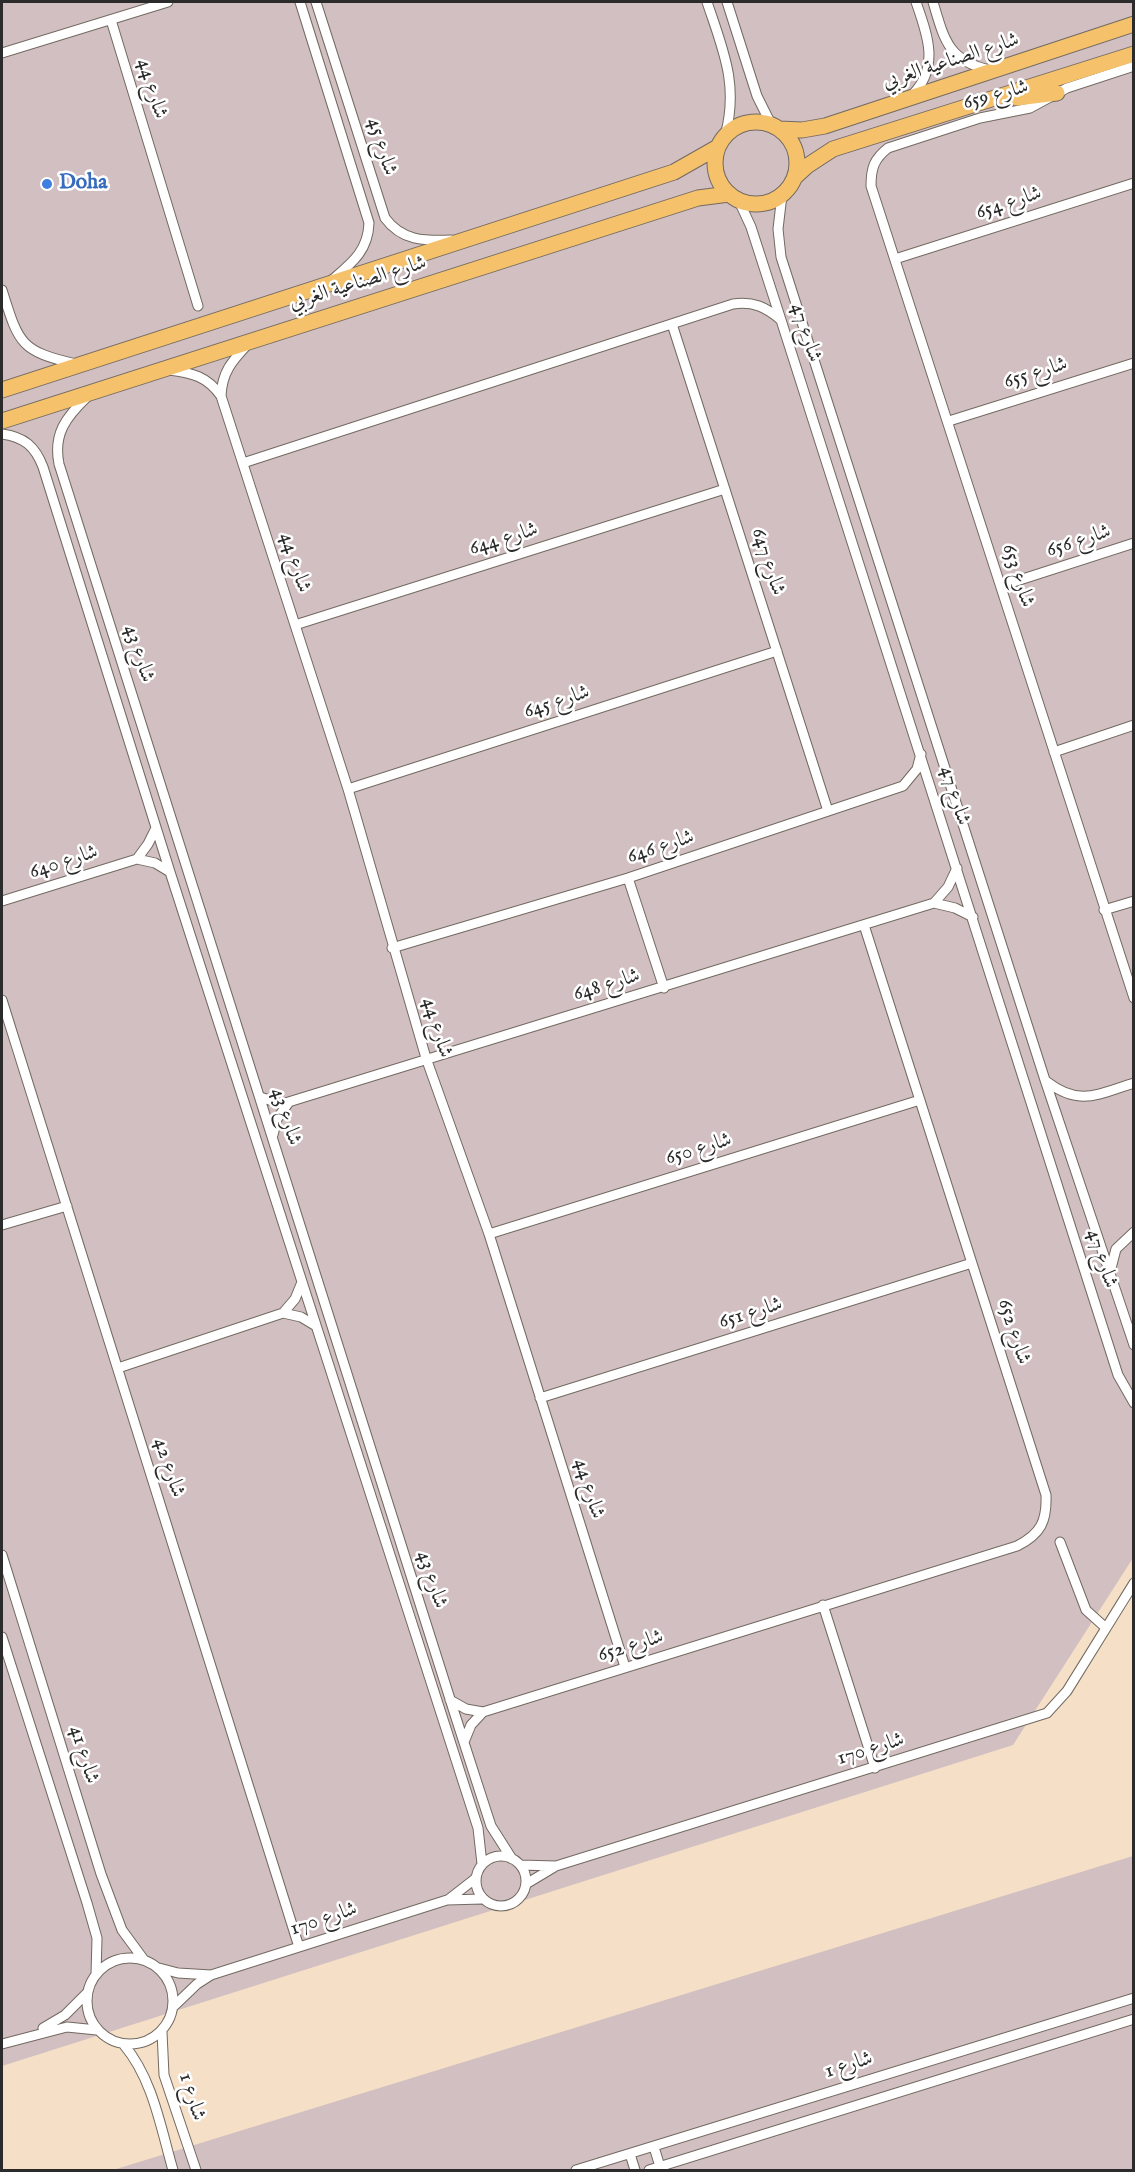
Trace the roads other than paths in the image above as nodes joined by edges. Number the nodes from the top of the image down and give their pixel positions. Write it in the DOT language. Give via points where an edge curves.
graph roads {
  1 [pos="168,2"];
  2 [pos="300,2"];
  3 [pos="316,2"];
  4 [pos="707,2"];
  5 [pos="727,2"];
  6 [pos="916,2"];
  7 [pos="933,2"];
  8 [pos="111,20"];
  9 [pos="1134,24"];
  10 [pos="2,53"];
  11 [pos="1134,54"];
  12 [pos="1134,66"];
  13 [pos="993,71"];
  14 [pos="1057,93"];
  15 [pos="909,98"];
  16 [pos="972,105"];
  17 [pos="775,127"];
  18 [pos="722,142"];
  19 [pos="873,165"];
  20 [pos="795,177"];
  21 [pos="1134,183"];
  22 [pos="782,195"];
  23 [pos="734,197"];
  24 [pos="465,240"];
  25 [pos="895,259"];
  26 [pos="324,286"];
  27 [pos="2,290"];
  28 [pos="198,306"];
  29 [pos="781,320"];
  30 [pos="672,324"];
  31 [pos="253,338"];
  32 [pos="1134,363"];
  33 [pos="79,365"];
  34 [pos="161,368"];
  35 [pos="2,390"];
  36 [pos="93,391"];
  37 [pos="221,396"];
  38 [pos="949,420"];
  39 [pos="2,421"];
  40 [pos="2,434"];
  41 [pos="243,463"];
  42 [pos="725,489"];
  43 [pos="1134,543"];
  44 [pos="1001,586"];
  45 [pos="295,624"];
  46 [pos="777,651"];
  47 [pos="1134,726"];
  48 [pos="1054,752"];
  49 [pos="921,754"];
  50 [pos="348,789"];
  51 [pos="828,811"];
  52 [pos="156,827"];
  53 [pos="137,859"];
  54 [pos="957,868"];
  55 [pos="170,872"];
  56 [pos="628,878"];
  57 [pos="2,901"];
  58 [pos="1134,901"];
  59 [pos="934,903"];
  60 [pos="1104,910"];
  61 [pos="974,917"];
  62 [pos="864,925"];
  63 [pos="392,948"];
  64 [pos="664,987"];
  65 [pos="1134,998"];
  66 [pos="2,1000"];
  67 [pos="426,1058"];
  68 [pos="1045,1080"];
  69 [pos="1134,1083"];
  70 [pos="260,1097"];
  71 [pos="920,1100"];
  72 [pos="289,1102"];
  73 [pos="273,1137"];
  74 [pos="67,1206"];
  75 [pos="2,1225"];
  76 [pos="1134,1232"];
  77 [pos="489,1234"];
  78 [pos="972,1263"];
  79 [pos="1110,1274"];
  80 [pos="302,1282"];
  81 [pos="283,1313"];
  82 [pos="316,1326"];
  83 [pos="1134,1345"];
  84 [pos="118,1368"];
  85 [pos="540,1398"];
  86 [pos="1134,1402"];
  87 [pos="1060,1542"];
  88 [pos="2,1555"];
  89 [pos="1134,1583"];
  90 [pos="823,1605"];
  91 [pos="1106,1628"];
  92 [pos="2,1637"];
  93 [pos="625,1667"];
  94 [pos="450,1700"];
  95 [pos="483,1712"];
  96 [pos="464,1742"];
  97 [pos="875,1768"];
  98 [pos="516,1862"];
  99 [pos="482,1864"];
  100 [pos="556,1866"];
  101 [pos="476,1878"];
  102 [pos="526,1884"];
  103 [pos="482,1899"];
  104 [pos="447,1900"];
  105 [pos="299,1947"];
  106 [pos="144,1960"];
  107 [pos="159,1968"];
  108 [pos="96,1975"];
  109 [pos="212,1975"];
  110 [pos="88,1992"];
  111 [pos="1134,1998"];
  112 [pos="173,2007"];
  113 [pos="1134,2019"];
  114 [pos="97,2030"];
  115 [pos="162,2032"];
  116 [pos="15,2039"];
  117 [pos="2,2043"];
  118 [pos="124,2045"];
  119 [pos="977,2046"];
  120 [pos="983,2066"];
  121 [pos="654,2147"];
  122 [pos="630,2154"];
  123 [pos="695,2156"];
  124 [pos="661,2169"];
  125 [pos="173,2170"];
  126 [pos="196,2170"];
  127 [pos="576,2170"];
  128 [pos="635,2170"];
  129 [pos="648,2170"];
  130 [pos="682,2170"];
  1 -- 8 [label="street"];
  2 -- 26 [label="street, شارع 45" via="369,223 365,247 358,258"];
  3 -- 24 [label="street, شارع 45" via="386,218 403,235 416,239"];
  4 -- 18 [label="street" via="731,77 732,97"];
  5 -- 17 [label="street" via="757,96"];
  6 -- 15 [label="street" via="928,37 930,64 926,77"];
  7 -- 13 [label="street" via="943,34 957,56"];
  8 -- 10 [label="street"];
  8 -- 28 [label="street, شارع 44"];
  9 -- 13 [label="main road, شارع الصناعية الغربي"];
  11 -- 16 [label="main road"];
  12 -- 14 [label="street, شارع 659"];
  13 -- 15 [label="main road, شارع الصناعية الغربي"];
  14 -- 16 [label="main road"];
  14 -- 19 [label="street, شارع 659" via="1030,108 980,118 888,148"];
  15 -- 17 [label="main road, شارع الصناعية الغربي" via="814,129"];
  16 -- 20 [label="main road" via="833,149"];
  17 -- 18 [label="main road" via="746,123"];
  17 -- 20 [label="main road" via="789,138 795,150"];
  18 -- 23 [label="main road" via="716,172"];
  18 -- 24 [label="main road, شارع الصناعية الغربي" via="674,172"];
  19 -- 25 [label="street, شارع 653" via="871,186"];
  20 -- 22 [label="main road"];
  21 -- 25 [label="street, شارع 654"];
  22 -- 23 [label="main road" via="757,205"];
  22 -- 68 [label="street, شارع 47" via="777,230 781,257"];
  23 -- 29 [label="street, شارع 47" via="751,227"];
  23 -- 31 [label="main road, شارع الصناعية الغربي" via="698,198"];
  24 -- 26 [label="main road, شارع الصناعية الغربي"];
  25 -- 38 [label="street, شارع 653"];
  26 -- 33 [label="main road, شارع الصناعية الغربي"];
  27 -- 33 [label="street" via="13,326 26,346 47,357"];
  29 -- 30 [label="street" via="760,306 744,302"];
  29 -- 49 [label="street, شارع 47"];
  30 -- 41 [label="street"];
  30 -- 42 [label="street, شارع 647"];
  31 -- 34 [label="main road, شارع الصناعية الغربي"];
  31 -- 37 [label="street" via="228,365"];
  32 -- 38 [label="street, شارع 655"];
  33 -- 35 [label="main road, شارع الصناعية الغربي"];
  34 -- 36 [label="main road, شارع الصناعية الغربي"];
  34 -- 37 [label="street, شارع 44" via="198,375 208,380"];
  36 -- 39 [label="main road, شارع الصناعية الغربي"];
  36 -- 70 [label="street, شارع 43" via="58,431 59,464"];
  37 -- 41 [label="street, شارع 44"];
  38 -- 44 [label="street, شارع 653"];
  40 -- 52 [label="street, شارع 43" via="25,441 41,461"];
  41 -- 45 [label="street, شارع 44"];
  42 -- 45 [label="street, شارع 644"];
  42 -- 46 [label="street, شارع 647"];
  43 -- 44 [label="street, شارع 656"];
  44 -- 48 [label="street, شارع 653"];
  45 -- 50 [label="street, شارع 44"];
  46 -- 50 [label="street, شارع 645"];
  46 -- 51 [label="street, شارع 647"];
  47 -- 48 [label="street"];
  48 -- 60 [label="street, شارع 653"];
  49 -- 51 [label="street, شارع 646" via="917,769 903,786"];
  49 -- 54 [label="street, شارع 47"];
  50 -- 63 [label="street, شارع 44"];
  51 -- 56 [label="street, شارع 646"];
  52 -- 53 [label="street"];
  52 -- 55 [label="street, شارع 43"];
  53 -- 55 [label="street"];
  53 -- 57 [label="street, شارع 640"];
  54 -- 59 [label="street"];
  54 -- 61 [label="street, شارع 47"];
  55 -- 80 [label="street, شارع 43"];
  56 -- 63 [label="street, شارع 646"];
  56 -- 64 [label="street"];
  58 -- 60 [label="street"];
  59 -- 61 [label="street"];
  59 -- 62 [label="street, شارع 648"];
  60 -- 65 [label="street, شارع 653"];
  61 -- 86 [label="street, شارع 47" via="1119,1375"];
  62 -- 64 [label="street, شارع 648"];
  62 -- 71 [label="street, شارع 652"];
  63 -- 67 [label="street, شارع 44"];
  64 -- 67 [label="street, شارع 648"];
  66 -- 74 [label="street, شارع 42"];
  67 -- 72 [label="street, شارع 648"];
  67 -- 77 [label="street, شارع 44"];
  68 -- 69 [label="street" via="1079,1098"];
  68 -- 79 [label="street, شارع 47"];
  70 -- 72 [label="street, شارع 648" via="282,1104"];
  70 -- 73 [label="street, شارع 43"];
  71 -- 77 [label="street, شارع 650"];
  71 -- 78 [label="street, شارع 652"];
  72 -- 73 [label="street" via="277,1119"];
  73 -- 94 [label="street, شارع 43"];
  74 -- 75 [label="street"];
  74 -- 84 [label="street, شارع 42"];
  76 -- 79 [label="street" via="1116,1250"];
  77 -- 85 [label="street, شارع 44"];
  78 -- 85 [label="street, شارع 651"];
  78 -- 90 [label="street, شارع 652" via="1046,1496 1047,1513 1041,1530 1017,1546"];
  79 -- 83 [label="street, شارع 47"];
  80 -- 81 [label="street"];
  80 -- 82 [label="street, شارع 43"];
  81 -- 82 [label="street"];
  81 -- 84 [label="street"];
  82 -- 99 [label="street, شارع 43" via="477,1828"];
  84 -- 105 [label="street, شارع 42"];
  85 -- 93 [label="street, شارع 44"];
  87 -- 91 [label="street" via="1086,1610"];
  88 -- 106 [label="street, شارع 41" via="109,1896 122,1930"];
  89 -- 91 [label="street, شارع 170"];
  90 -- 93 [label="street, شارع 652"];
  90 -- 97 [label="street"];
  91 -- 97 [label="street, شارع 170" via="1066,1691 1047,1713"];
  92 -- 108 [label="street, شارع 41" via="82,1883 97,1938"];
  93 -- 95 [label="street, شارع 652"];
  94 -- 95 [label="street"];
  94 -- 96 [label="street, شارع 43"];
  95 -- 96 [label="street" via="471,1725"];
  96 -- 98 [label="street, شارع 43" via="491,1826"];
  97 -- 100 [label="street, شارع 170"];
  98 -- 99 [label="street" via="496,1856"];
  98 -- 100 [label="street, شارع 170"];
  98 -- 102 [label="street"];
  99 -- 101 [label="street"];
  100 -- 102 [label="street, شارع 170"];
  101 -- 103 [label="street"];
  101 -- 104 [label="street, شارع 170"];
  102 -- 103 [label="street" via="524,1893 509,1906"];
  103 -- 104 [label="street, شارع 170"];
  104 -- 105 [label="street, شارع 170"];
  105 -- 109 [label="street, شارع 170"];
  106 -- 107 [label="street"];
  106 -- 108 [label="street" via="122,1959"];
  107 -- 109 [label="street, شارع 170"];
  107 -- 112 [label="street" via="170,1986"];
  108 -- 110 [label="street"];
  109 -- 112 [label="street, شارع 170"];
  110 -- 114 [label="street" via="87,2005"];
  110 -- 116 [label="street" via="65,2015"];
  111 -- 119 [label="street, شارع 1"];
  112 -- 115 [label="street"];
  113 -- 120 [label="street, شارع 1"];
  114 -- 116 [label="street" via="67,2027"];
  114 -- 118 [label="street"];
  115 -- 118 [label="street" via="151,2040"];
  115 -- 126 [label="street, شارع 1" via="164,2075"];
  116 -- 117 [label="street"];
  118 -- 125 [label="street, شارع 1" via="145,2078"];
  119 -- 120 [label="street"];
  119 -- 121 [label="street, شارع 1"];
  120 -- 123 [label="street, شارع 1"];
  121 -- 122 [label="street, شارع 1"];
  121 -- 124 [label="street"];
  122 -- 127 [label="street, شارع 1"];
  122 -- 128 [label="street"];
  123 -- 124 [label="street, شارع 1"];
  123 -- 130 [label="street"];
  124 -- 129 [label="street, شارع 1"];
}
